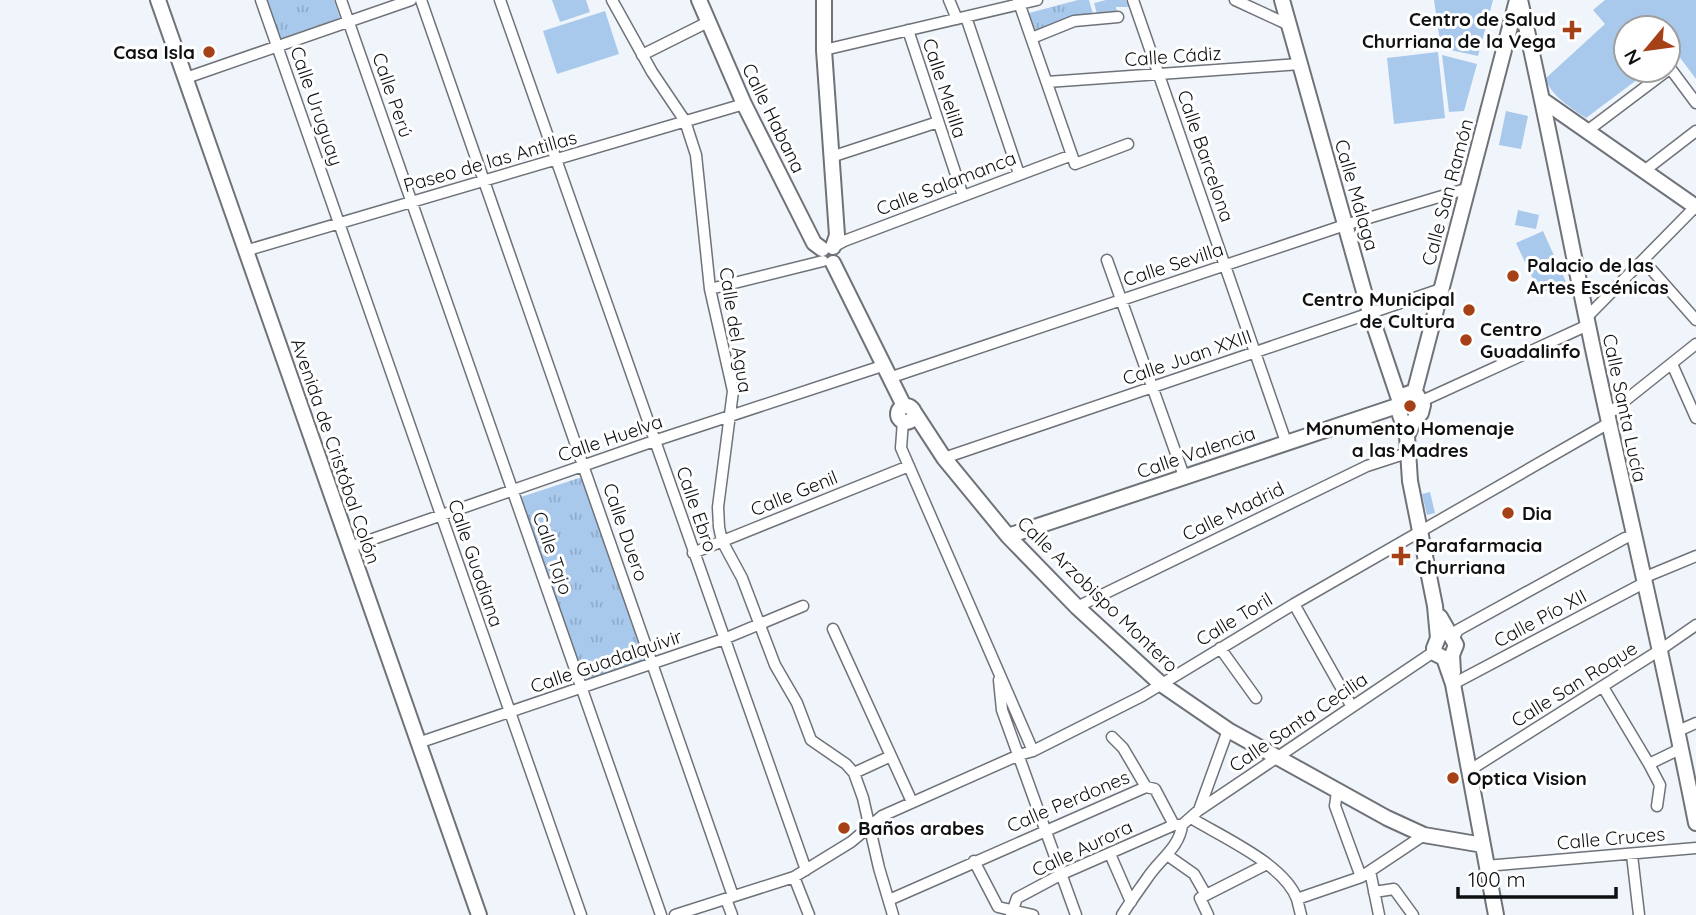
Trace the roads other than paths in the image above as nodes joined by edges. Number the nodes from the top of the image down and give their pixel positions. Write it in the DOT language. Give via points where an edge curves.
graph roads {
  1 [pos="158,0"];
  2 [pos="261,0"];
  3 [pos="341,0"];
  4 [pos="411,0"];
  5 [pos="421,0"];
  6 [pos="500,0"];
  7 [pos="612,0"];
  8 [pos="699,0"];
  9 [pos="824,0"];
  10 [pos="949,0"];
  11 [pos="1037,0"];
  12 [pos="1133,0"];
  13 [pos="1235,0"];
  14 [pos="1282,0"];
  15 [pos="1518,0"];
  16 [pos="1019,2"];
  17 [pos="1118,17"];
  18 [pos="961,18"];
  19 [pos="349,22"];
  20 [pos="708,22"];
  21 [pos="1289,25"];
  22 [pos="908,30"];
  23 [pos="1032,38"];
  24 [pos="277,46"];
  25 [pos="824,50"];
  26 [pos="642,55"];
  27 [pos="1300,64"];
  28 [pos="1159,76"];
  29 [pos="186,78"];
  30 [pos="1047,82"];
  31 [pos="1649,84"];
  32 [pos="1681,84"];
  33 [pos="1544,101"];
  34 [pos="1696,103"];
  35 [pos="744,104"];
  36 [pos="685,121"];
  37 [pos="938,122"];
  38 [pos="1587,131"];
  39 [pos="1696,131"];
  40 [pos="1128,144"];
  41 [pos="1072,155"];
  42 [pos="831,157"];
  43 [pos="556,159"];
  44 [pos="1644,171"];
  45 [pos="1019,174"];
  46 [pos="484,180"];
  47 [pos="1469,187"];
  48 [pos="962,196"];
  49 [pos="412,202"];
  50 [pos="1696,206"];
  51 [pos="339,223"];
  52 [pos="1345,225"];
  53 [pos="246,251"];
  54 [pos="828,255"];
  55 [pos="1107,260"];
  56 [pos="1643,260"];
  57 [pos="1226,265"];
  58 [pos="710,289"];
  59 [pos="1441,289"];
  60 [pos="1121,300"];
  61 [pos="1370,313"];
  62 [pos="1696,320"];
  63 [pos="1587,322"];
  64 [pos="1696,344"];
  65 [pos="1255,352"];
  66 [pos="1672,363"];
  67 [pos="886,372"];
  68 [pos="1152,387"];
  69 [pos="1418,397"];
  70 [pos="1403,409"];
  71 [pos="907,413"];
  72 [pos="730,416"];
  73 [pos="1696,418"];
  74 [pos="1608,419"];
  75 [pos="654,441"];
  76 [pos="1286,442"];
  77 [pos="1407,453"];
  78 [pos="944,458"];
  79 [pos="583,466"];
  80 [pos="909,466"];
  81 [pos="1184,476"];
  82 [pos="513,491"];
  83 [pos="441,516"];
  84 [pos="1420,532"];
  85 [pos="1008,536"];
  86 [pos="1633,536"];
  87 [pos="722,541"];
  88 [pos="350,547"];
  89 [pos="693,553"];
  90 [pos="1696,556"];
  91 [pos="1643,581"];
  92 [pos="1294,604"];
  93 [pos="803,606"];
  94 [pos="1077,607"];
  95 [pos="1696,625"];
  96 [pos="759,626"];
  97 [pos="833,629"];
  98 [pos="724,639"];
  99 [pos="1445,646"];
  100 [pos="1220,648"];
  101 [pos="1660,650"];
  102 [pos="653,663"];
  103 [pos="998,674"];
  104 [pos="1161,684"];
  105 [pos="1454,684"];
  106 [pos="1603,687"];
  107 [pos="581,688"];
  108 [pos="1256,698"];
  109 [pos="1352,707"];
  110 [pos="510,713"];
  111 [pos="1696,723"];
  112 [pos="1228,730"];
  113 [pos="1678,731"];
  114 [pos="1112,737"];
  115 [pos="418,743"];
  116 [pos="1682,748"];
  117 [pos="1033,751"];
  118 [pos="1019,755"];
  119 [pos="891,756"];
  120 [pos="1276,758"];
  121 [pos="1649,764"];
  122 [pos="1470,770"];
  123 [pos="854,773"];
  124 [pos="1146,787"];
  125 [pos="1337,792"];
  126 [pos="912,802"];
  127 [pos="1657,806"];
  128 [pos="1199,810"];
  129 [pos="1183,823"];
  130 [pos="1696,823"];
  131 [pos="868,826"];
  132 [pos="1046,830"];
  133 [pos="1424,835"];
  134 [pos="1483,845"];
  135 [pos="1696,848"];
  136 [pos="1110,854"];
  137 [pos="1167,855"];
  138 [pos="1632,855"];
  139 [pos="974,861"];
  140 [pos="1267,864"];
  141 [pos="1486,866"];
  142 [pos="806,870"];
  143 [pos="1062,874"];
  144 [pos="1365,874"];
  145 [pos="794,877"];
  146 [pos="1374,892"];
  147 [pos="1206,895"];
  148 [pos="729,897"];
  149 [pos="1297,899"];
  150 [pos="889,900"];
  151 [pos="1131,902"];
  152 [pos="1012,913"];
  153 [pos="479,915"];
  154 [pos="581,915"];
  155 [pos="660,915"];
  156 [pos="675,915"];
  157 [pos="732,915"];
  158 [pos="809,915"];
  159 [pos="893,915"];
  160 [pos="1033,915"];
  161 [pos="1076,915"];
  162 [pos="1122,915"];
  163 [pos="1208,915"];
  164 [pos="1301,915"];
  165 [pos="1379,915"];
  166 [pos="1413,915"];
  167 [pos="1496,915"];
  168 [pos="1639,915"];
  1 -- 29 [label="street, Avenida de Cristóbal Colón"];
  2 -- 24 [label="street, Calle Uruguay"];
  3 -- 19 [label="street, Calle Perú"];
  4 -- 19 [label="street"];
  5 -- 46 [label="street, Calle Duero"];
  6 -- 43 [label="street, Calle Ebro"];
  7 -- 26 [label="street, Calle del Agua"];
  8 -- 20 [label="street, Calle Habana"];
  9 -- 25 [label="street"];
  10 -- 18 [label="street"];
  11 -- 16 [label="street"];
  12 -- 28 [label="street, Calle Barcelona"];
  13 -- 21 [label="street"];
  14 -- 21 [label="street, Calle Málaga"];
  15 -- 33 [label="street, Calle Santa Lucía"];
  15 -- 47 [label="street, Calle San Ramón"];
  16 -- 18 [label="street"];
  16 -- 23 [label="street"];
  17 -- 23 [label="street" via="1074,21"];
  18 -- 22 [label="street"];
  18 -- 45 [label="street"];
  19 -- 24 [label="street"];
  19 -- 49 [label="street, Calle Perú"];
  20 -- 26 [label="street"];
  20 -- 35 [label="street, Calle Habana"];
  21 -- 27 [label="street, Calle Málaga"];
  22 -- 25 [label="street"];
  22 -- 37 [label="street, Calle Melilla"];
  23 -- 30 [label="street"];
  24 -- 29 [label="street"];
  24 -- 51 [label="street, Calle Uruguay"];
  25 -- 42 [label="street"];
  26 -- 36 [label="street, Calle del Agua"];
  27 -- 28 [label="street, Calle Cádiz"];
  27 -- 52 [label="street, Calle Málaga"];
  28 -- 30 [label="street, Calle Cádiz"];
  28 -- 57 [label="street, Calle Barcelona"];
  29 -- 53 [label="street, Avenida de Cristóbal Colón"];
  30 -- 41 [label="street"];
  31 -- 38 [label="street"];
  32 -- 34 [label="street"];
  33 -- 38 [label="street"];
  33 -- 63 [label="street, Calle Santa Lucía"];
  35 -- 36 [label="street, Paseo de las Antillas"];
  35 -- 54 [label="street, Calle Habana" via="814,243"];
  36 -- 43 [label="street, Paseo de las Antillas"];
  36 -- 58 [label="street, Calle del Agua" via="696,155"];
  37 -- 42 [label="street"];
  37 -- 48 [label="street, Calle Melilla"];
  38 -- 44 [label="street"];
  39 -- 44 [label="street"];
  40 -- 41 [label="street, Calle Salamanca" via="1075,164"];
  41 -- 45 [label="street, Calle Salamanca"];
  42 -- 54 [label="street" via="836,235"];
  43 -- 46 [label="street, Paseo de las Antillas"];
  43 -- 75 [label="street, Calle Ebro"];
  44 -- 50 [label="street"];
  45 -- 48 [label="street, Calle Salamanca"];
  46 -- 49 [label="street, Paseo de las Antillas"];
  46 -- 79 [label="street, Calle Duero"];
  47 -- 52 [label="street, Calle Sevilla"];
  47 -- 59 [label="street, Calle San Ramón"];
  48 -- 54 [label="street, Calle Salamanca" via="844,241"];
  49 -- 51 [label="street, Paseo de las Antillas"];
  49 -- 82 [label="street, Calle Tajo"];
  50 -- 56 [label="street"];
  51 -- 53 [label="street, Paseo de las Antillas"];
  51 -- 83 [label="street, Calle Guadiana"];
  52 -- 57 [label="street, Calle Sevilla"];
  52 -- 61 [label="street, Calle Málaga"];
  53 -- 88 [label="street, Avenida de Cristóbal Colón"];
  54 -- 58 [label="street, Calle Salamanca"];
  54 -- 67 [label="street, Calle Habana"];
  55 -- 60 [label="street"];
  56 -- 62 [label="street"];
  56 -- 63 [label="street"];
  57 -- 60 [label="street, Calle Sevilla"];
  57 -- 65 [label="street, Calle Barcelona"];
  58 -- 72 [label="street, Calle del Agua" via="733,391"];
  59 -- 61 [label="street, Calle Juan XXIII"];
  59 -- 69 [label="street, Calle San Ramón"];
  60 -- 67 [label="street, Calle Sevilla"];
  60 -- 68 [label="street"];
  61 -- 65 [label="street, Calle Juan XXIII"];
  61 -- 70 [label="street, Calle Málaga"];
  63 -- 69 [label="street"];
  63 -- 74 [label="street, Calle Santa Lucía"];
  64 -- 66 [label="street, Calle Toril"];
  65 -- 68 [label="street, Calle Juan XXIII"];
  65 -- 76 [label="street, Calle Barcelona"];
  66 -- 73 [label="street"];
  66 -- 74 [label="street, Calle Toril"];
  67 -- 71 [label="street, Calle Habana"];
  67 -- 72 [label="street, Calle Huelva"];
  68 -- 78 [label="street, Calle Juan XXIII"];
  68 -- 81 [label="street"];
  69 -- 70 [label="street, Calle Valencia" via="1405,394"];
  69 -- 70 [label="street, Calle San Ramón" via="1421,413"];
  70 -- 76 [label="street, Calle Valencia"];
  70 -- 77 [label="street"];
  71 -- 78 [label="street, Calle Arzobispo Montero"];
  71 -- 80 [label="street, Calle Habana" via="901,448"];
  72 -- 75 [label="street, Calle Huelva"];
  72 -- 87 [label="street, Calle del Agua" via="718,507"];
  74 -- 84 [label="street, Calle Toril"];
  74 -- 86 [label="street, Calle Santa Lucía"];
  75 -- 79 [label="street, Calle Huelva"];
  75 -- 89 [label="street, Calle Ebro"];
  76 -- 81 [label="street, Calle Valencia"];
  77 -- 84 [label="street"];
  77 -- 94 [label="street, Calle Madrid" via="1367,466"];
  78 -- 85 [label="street, Calle Arzobispo Montero"];
  79 -- 82 [label="street, Calle Huelva"];
  79 -- 102 [label="street, Calle Duero"];
  80 -- 87 [label="street, Calle Genil"];
  80 -- 103 [label="street, Calle Habana"];
  81 -- 85 [label="street, Calle Valencia"];
  82 -- 83 [label="street, Calle Huelva"];
  82 -- 107 [label="street, Calle Tajo"];
  83 -- 88 [label="street, Calle Huelva"];
  83 -- 110 [label="street, Calle Guadiana"];
  84 -- 92 [label="street, Calle Toril"];
  84 -- 99 [label="street"];
  85 -- 94 [label="street, Calle Arzobispo Montero"];
  86 -- 91 [label="street, Calle Santa Lucía"];
  86 -- 99 [label="street, Calle Santa Cecilia" via="1458,630"];
  87 -- 89 [label="street, Calle Genil"];
  87 -- 96 [label="street, Calle del Agua" via="742,578"];
  88 -- 115 [label="street, Avenida de Cristóbal Colón"];
  89 -- 98 [label="street, Calle Ebro"];
  90 -- 91 [label="street, Calle Pío XII"];
  91 -- 101 [label="street, Calle Santa Lucía"];
  91 -- 105 [label="street, Calle Pío XII"];
  92 -- 100 [label="street, Calle Toril"];
  92 -- 109 [label="street"];
  93 -- 96 [label="street, Calle Guadalquivir"];
  94 -- 104 [label="street, Calle Arzobispo Montero"];
  95 -- 101 [label="street, Calle San Roque"];
  96 -- 98 [label="street, Calle Guadalquivir"];
  96 -- 123 [label="street, Calle del Agua" via="811,740"];
  97 -- 119 [label="street"];
  98 -- 102 [label="street, Calle Guadalquivir"];
  98 -- 142 [label="street, Calle Ebro"];
  99 -- 105 [label="street"];
  99 -- 109 [label="street, Calle Santa Cecilia"];
  100 -- 104 [label="street, Calle Toril"];
  100 -- 108 [label="street"];
  101 -- 106 [label="street, Calle San Roque"];
  101 -- 113 [label="street, Calle Santa Lucía"];
  102 -- 107 [label="street, Calle Guadalquivir"];
  102 -- 148 [label="street, Calle Duero"];
  103 -- 117 [label="street, Calle Habana"];
  103 -- 118 [label="street, Calle Habana" via="1002,709"];
  104 -- 112 [label="street, Calle Arzobispo Montero"];
  104 -- 117 [label="street, Calle Toril"];
  105 -- 122 [label="street"];
  106 -- 121 [label="street"];
  106 -- 122 [label="street, Calle San Roque"];
  107 -- 110 [label="street, Calle Guadalquivir"];
  107 -- 155 [label="street, Calle Tajo"];
  109 -- 120 [label="street, Calle Santa Cecilia"];
  110 -- 115 [label="street, Calle Guadalquivir"];
  110 -- 154 [label="street, Calle Guadiana"];
  111 -- 113 [label="street"];
  112 -- 120 [label="street, Calle Arzobispo Montero"];
  112 -- 128 [label="street"];
  113 -- 116 [label="street, Calle Santa Lucía"];
  114 -- 124 [label="street"];
  115 -- 153 [label="street, Avenida de Cristóbal Colón"];
  116 -- 121 [label="street"];
  116 -- 130 [label="street, Calle Santa Lucía"];
  117 -- 118 [label="street, Calle Toril"];
  118 -- 126 [label="street, Calle Toril"];
  118 -- 132 [label="street, Calle Habana"];
  119 -- 123 [label="street"];
  119 -- 126 [label="street"];
  120 -- 125 [label="street, Calle Arzobispo Montero"];
  120 -- 128 [label="street, Calle Santa Cecilia"];
  121 -- 127 [label="street" via="1660,785"];
  122 -- 134 [label="street"];
  123 -- 131 [label="street"];
  124 -- 129 [label="street" via="1155,789"];
  124 -- 132 [label="street, Calle Perdones"];
  125 -- 133 [label="street, Calle Arzobispo Montero"];
  125 -- 144 [label="street" via="1335,806"];
  126 -- 131 [label="street, Calle Toril"];
  128 -- 129 [label="street, Calle Santa Cecilia"];
  129 -- 136 [label="street, Calle Aurora"];
  129 -- 137 [label="street, Calle Santa Cecilia" via="1182,834"];
  129 -- 140 [label="street"];
  131 -- 142 [label="street, Calle Toril"];
  131 -- 150 [label="street"];
  132 -- 139 [label="street, Calle Perdones"];
  132 -- 143 [label="street, Calle Habana"];
  133 -- 134 [label="street, Calle Arzobispo Montero"];
  133 -- 144 [label="street"];
  134 -- 141 [label="street"];
  135 -- 138 [label="street, Calle Cruces"];
  136 -- 143 [label="street, Calle Aurora"];
  136 -- 151 [label="street"];
  137 -- 147 [label="street" via="1194,874"];
  137 -- 151 [label="street, Calle Santa Cecilia"];
  138 -- 141 [label="street, Calle Cruces"];
  138 -- 168 [label="street"];
  139 -- 150 [label="street, Calle Perdones"];
  139 -- 152 [label="street" via="998,907"];
  140 -- 147 [label="street"];
  140 -- 149 [label="street" via="1293,887"];
  141 -- 167 [label="street"];
  142 -- 145 [label="street, Calle Toril"];
  143 -- 152 [label="street, Calle Aurora" via="1017,898"];
  143 -- 161 [label="street, Calle Habana"];
  144 -- 146 [label="street"];
  144 -- 149 [label="street"];
  145 -- 148 [label="street, Calle Toril"];
  145 -- 158 [label="street"];
  146 -- 165 [label="street"];
  146 -- 166 [label="street" via="1394,889"];
  147 -- 163 [label="street" via="1200,898"];
  148 -- 156 [label="street, Calle Toril"];
  148 -- 157 [label="street, Calle Duero"];
  149 -- 164 [label="street"];
  150 -- 159 [label="street"];
  151 -- 162 [label="street, Calle Santa Cecilia"];
  152 -- 160 [label="street"];
}
